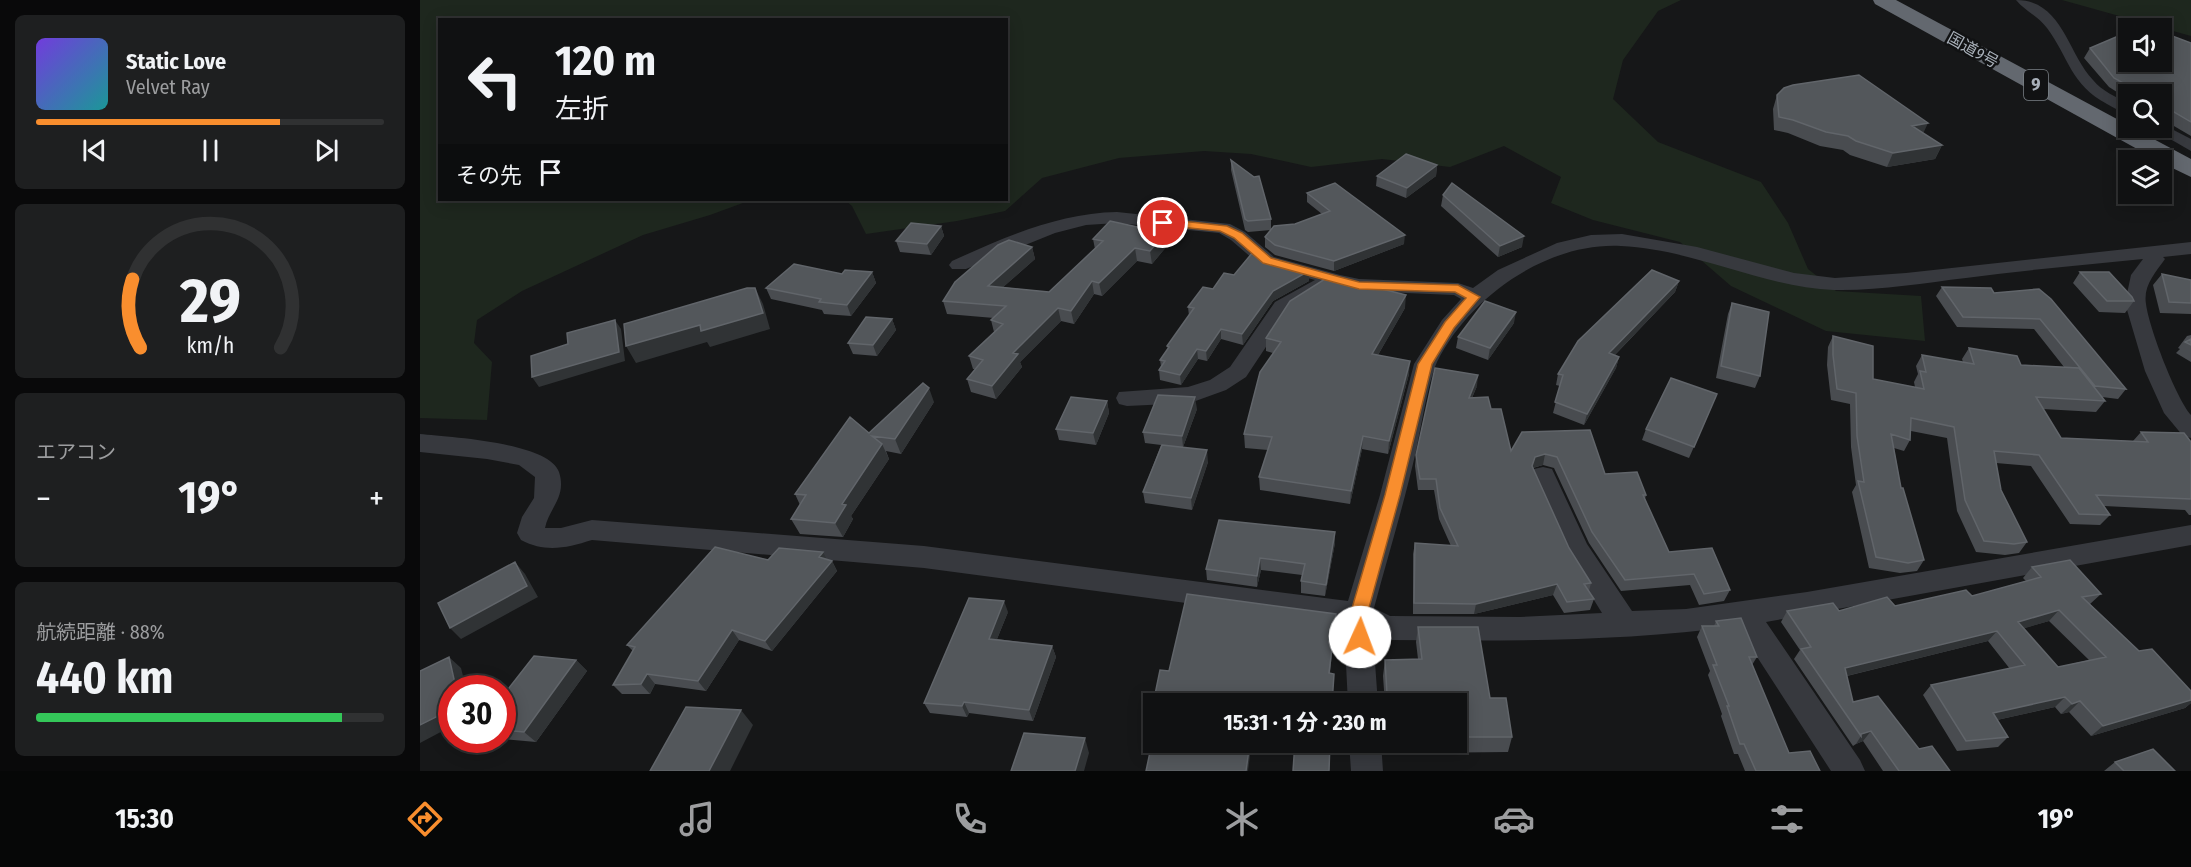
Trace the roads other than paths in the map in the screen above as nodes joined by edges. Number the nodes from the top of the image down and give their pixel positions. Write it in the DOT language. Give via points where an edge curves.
graph roads {
  1 [pos="2022,0"];
  2 [pos="1873,2"];
  3 [pos="2118,103"];
  4 [pos="2172,135"];
  5 [pos="2191,146"];
  6 [pos="2125,150"];
  7 [pos="2191,169"];
  8 [pos="2172,177"];
  9 [pos="2191,188"];
  10 [pos="2191,248"];
  11 [pos="2147,252"];
  12 [pos="958,265"];
  13 [pos="1337,280"];
  14 [pos="1474,297"];
  15 [pos="1127,398"];
  16 [pos="2191,430"];
  17 [pos="420,443"];
  18 [pos="1543,476"];
  19 [pos="2191,535"];
  20 [pos="1744,613"];
  21 [pos="1358,615"];
  22 [pos="1625,624"];
  23 [pos="1362,693"];
  24 [pos="1366,753"];
  25 [pos="1367,771"];
  26 [pos="1850,771"];
  1 -- 3 [label="street" via="2056,27 2089,85"];
  2 -- 6 [label="highway, 国道9号 / 9"];
  2 -- 7 [label="highway, 国道9号 / 9"];
  4 -- 5 [label="street"];
  8 -- 9 [label="highway"];
  10 -- 11 [label="street"];
  11 -- 14 [label="street" via="1835,284 1793,279 1697,253 1622,240 1591,241 1564,247 1505,274"];
  11 -- 16 [label="street" via="2155,259 2140,275 2135,303 2156,371 2176,413"];
  12 -- 13 [label="street" via="1073,222 1103,218 1223,228 1267,261"];
  13 -- 14 [label="street" via="1359,285 1458,289"];
  13 -- 15 [label="street" via="1317,286 1282,307 1238,372 1218,385 1190,395"];
  14 -- 21 [label="street" via="1449,325 1425,364"];
  17 -- 21 [label="street" via="526,458 547,473 547,499 530,533 541,540 592,530 924,557"];
  18 -- 22 [label="street" via="1577,550"];
  19 -- 20 [label="street"];
  20 -- 22 [label="street"];
  20 -- 26 [label="street"];
  21 -- 22 [label="street" via="1388,628 1520,629"];
  21 -- 23 [label="street"];
  24 -- 25 [label="street"];
}
